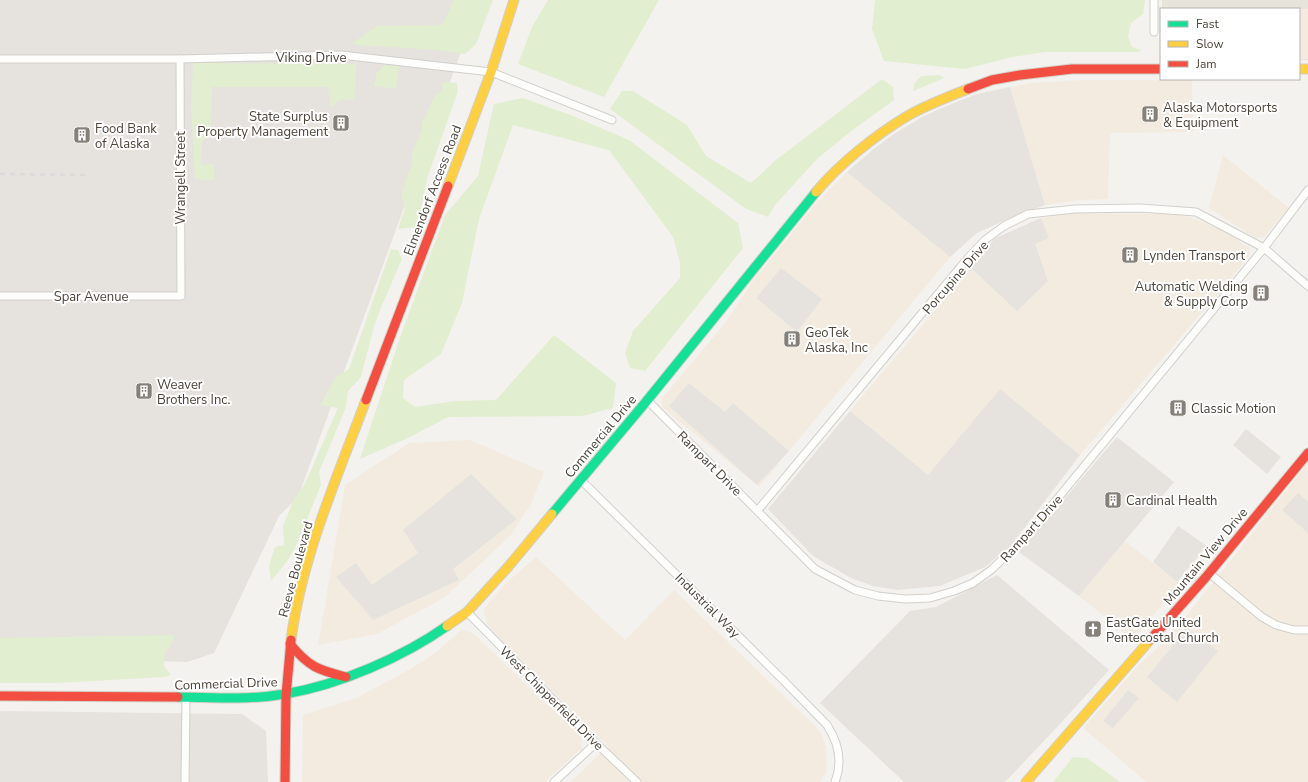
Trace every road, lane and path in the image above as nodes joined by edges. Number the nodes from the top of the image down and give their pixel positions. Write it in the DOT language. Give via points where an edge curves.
graph roads {
  1 [pos="514,0"];
  2 [pos="1154,0"];
  3 [pos="1154,32"];
  4 [pos="0,59"];
  5 [pos="180,59"];
  6 [pos="1160,69"];
  7 [pos="491,72"];
  8 [pos="612,120"];
  9 [pos="1308,190"];
  10 [pos="1264,248"];
  11 [pos="1308,286"];
  12 [pos="0,296"];
  13 [pos="181,296"];
  14 [pos="376,371"];
  15 [pos="647,400"];
  16 [pos="1308,453"];
  17 [pos="581,480"];
  18 [pos="758,510"];
  19 [pos="1209,573"];
  20 [pos="467,612"];
  21 [pos="1308,630"];
  22 [pos="290,644"];
  23 [pos="347,677"];
  24 [pos="285,694"];
  25 [pos="0,696"];
  26 [pos="186,698"];
  27 [pos="596,743"];
  28 [pos="185,782"];
  29 [pos="285,782"];
  30 [pos="554,782"];
  31 [pos="637,782"];
  32 [pos="835,782"];
  33 [pos="1026,782"];
  1 -- 7 [label="main road, Elmendorf Access Road"];
  2 -- 3 [label="street"];
  4 -- 5 [label="street, Viking Drive"];
  5 -- 7 [label="street, Viking Drive" via="341,55"];
  5 -- 13 [label="street, Wrangell Street"];
  6 -- 15 [label="main road, Commercial Drive" via="1072,69 992,80 909,115 865,145 826,180"];
  7 -- 8 [label="street, Viking Drive"];
  7 -- 14 [label="main road, Elmendorf Access Road"];
  9 -- 10 [label="street, Rampart Drive"];
  10 -- 11 [label="street, Porcupine Drive"];
  10 -- 18 [label="street, Porcupine Drive" via="1196,212 1140,208 1074,209 1028,214 1004,226 985,240 968,258"];
  10 -- 18 [label="street, Rampart Drive" via="1025,538 996,566 973,583 930,598 905,599 855,590 815,569"];
  12 -- 13 [label="street, Spar Avenue"];
  14 -- 22 [label="main road, Reeve Boulevard" via="315,535 298,600"];
  15 -- 17 [label="main road, Commercial Drive"];
  15 -- 18 [label="street, Rampart Drive"];
  16 -- 19 [label="main road, Mountain View Drive"];
  17 -- 20 [label="main road, Commercial Drive"];
  17 -- 32 [label="street, Industrial Way" via="822,718 833,733 838,751 839,762"];
  19 -- 21 [label="street" via="1262,617 1276,625 1294,630"];
  19 -- 33 [label="main road, Mountain View Drive"];
  20 -- 23 [label="main road, Commercial Drive" via="406,651"];
  20 -- 27 [label="street, West Chipperfield Drive"];
  22 -- 23 [label="main road" via="309,666"];
  22 -- 24 [label="main road, Reeve Boulevard"];
  23 -- 24 [label="main road, Commercial Drive"];
  24 -- 26 [label="main road, Commercial Drive" via="240,698"];
  24 -- 29 [label="main road, Reeve Boulevard"];
  25 -- 26 [label="main road, Commercial Drive"];
  26 -- 28 [label="street"];
  27 -- 30 [label="street"];
  27 -- 31 [label="street, West Chipperfield Drive"];
}
